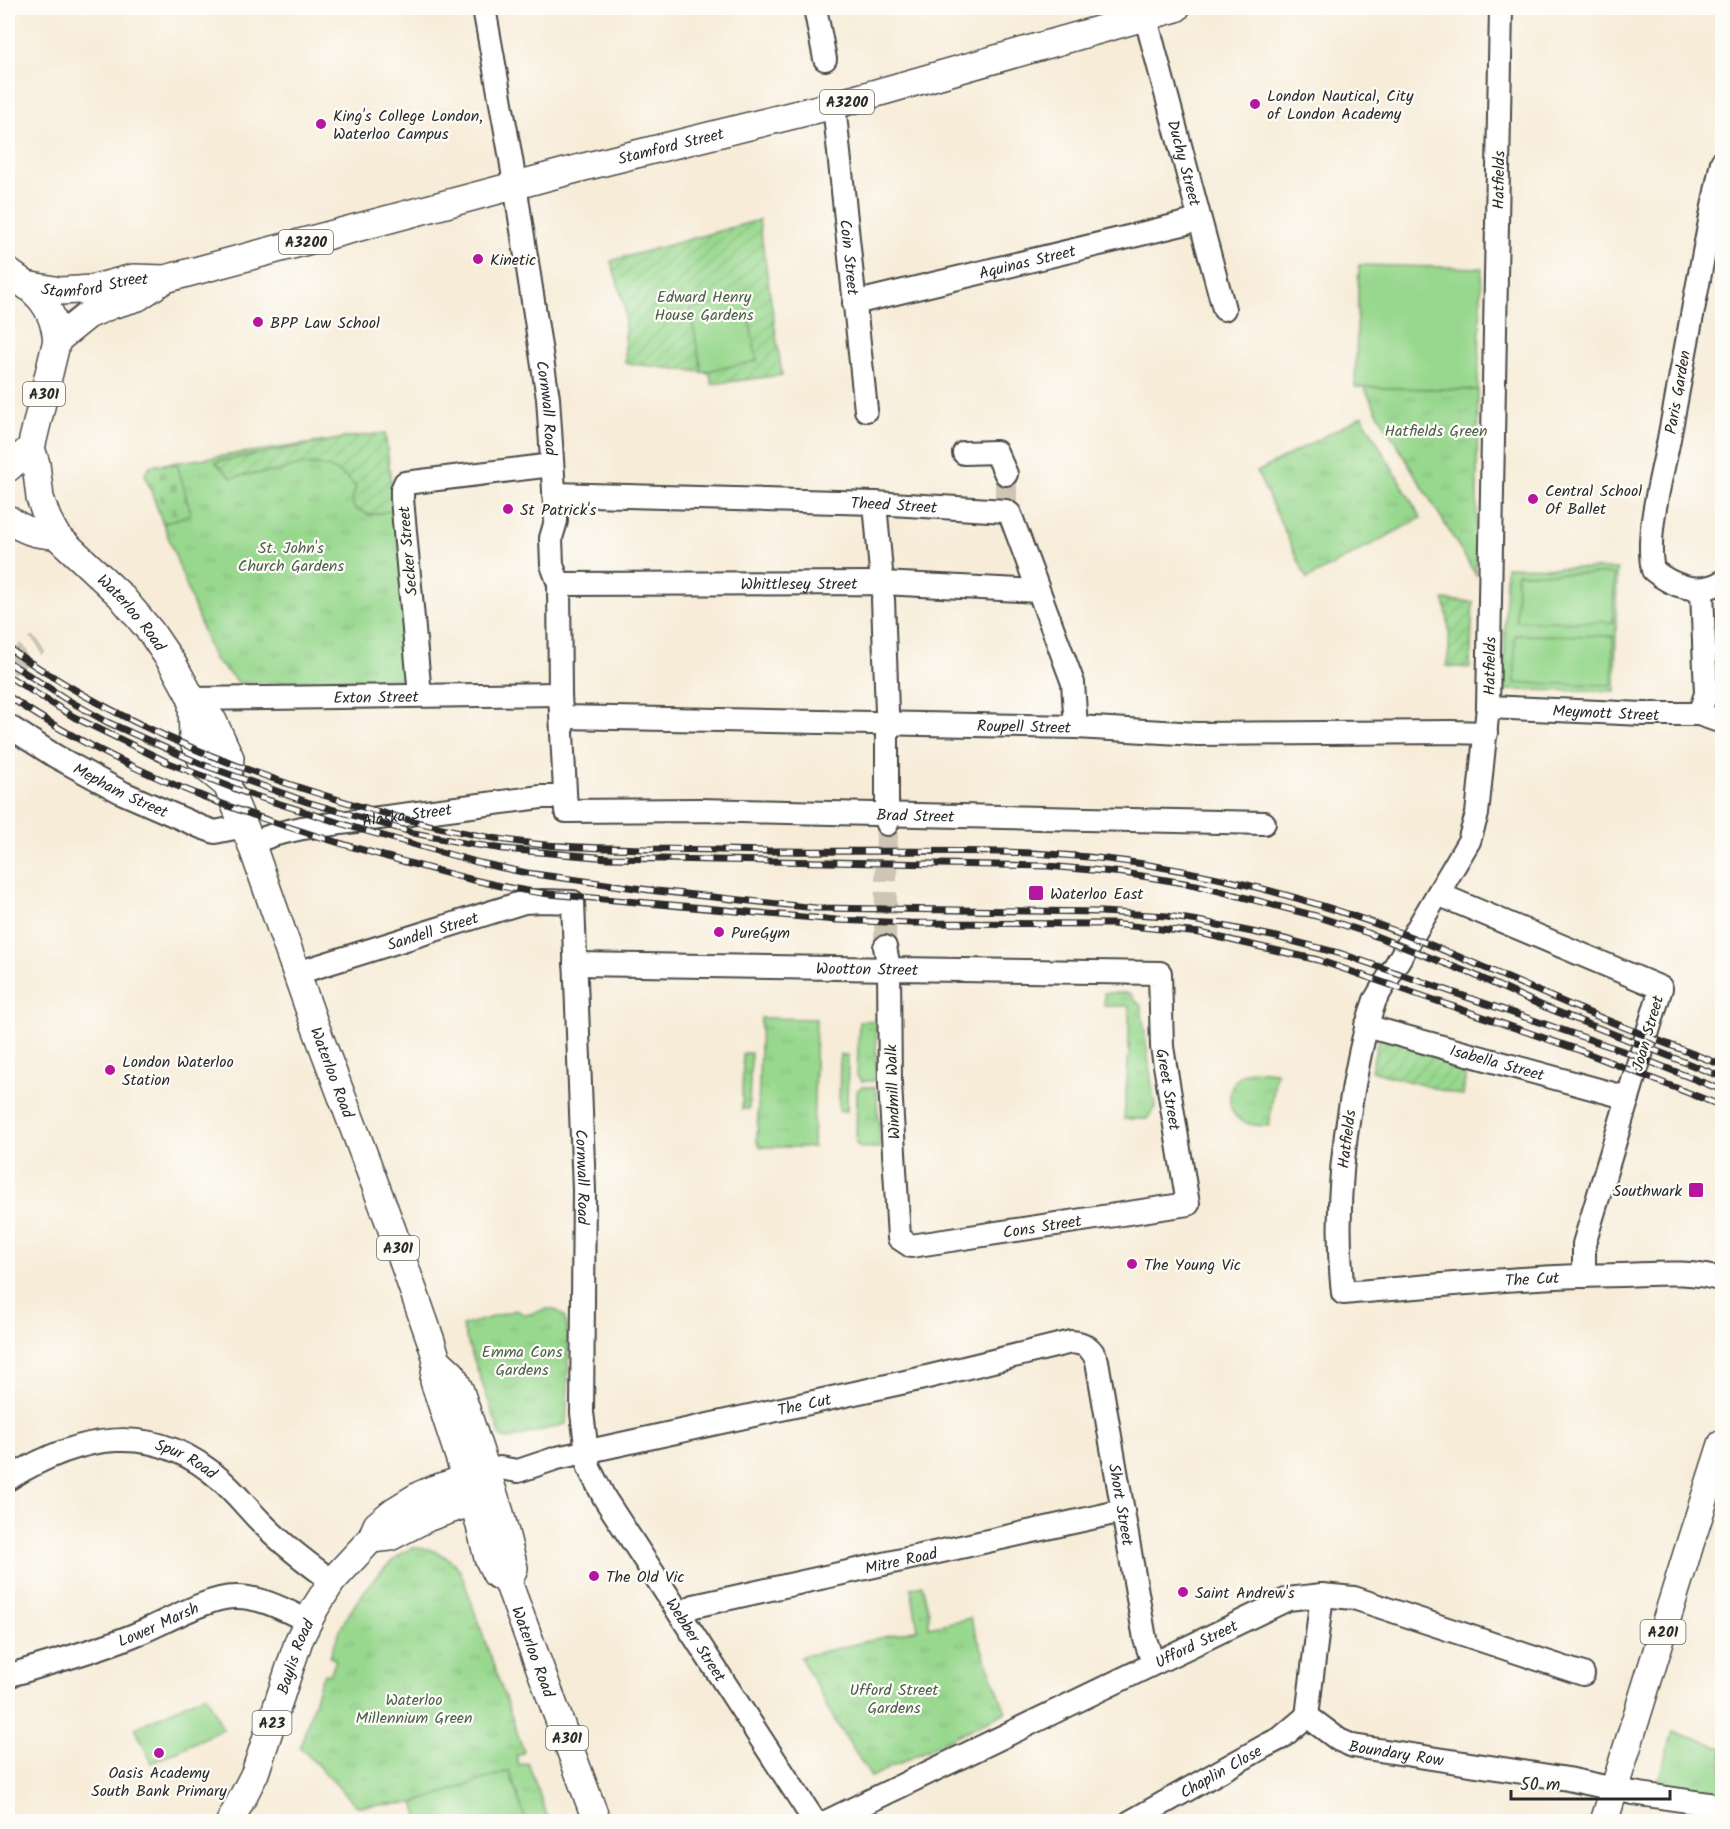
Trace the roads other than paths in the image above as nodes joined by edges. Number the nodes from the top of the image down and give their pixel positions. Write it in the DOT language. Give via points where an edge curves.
graph roads {
  1 [pos="484,8"];
  2 [pos="815,8"];
  3 [pos="1176,8"];
  4 [pos="1501,8"];
  5 [pos="1145,15"];
  6 [pos="825,58"];
  7 [pos="834,105"];
  8 [pos="1722,162"];
  9 [pos="515,186"];
  10 [pos="1199,220"];
  11 [pos="17,278"];
  12 [pos="165,279"];
  13 [pos="854,303"];
  14 [pos="1224,309"];
  15 [pos="57,340"];
  16 [pos="866,410"];
  17 [pos="31,448"];
  18 [pos="964,453"];
  19 [pos="552,465"];
  20 [pos="8,468"];
  21 [pos="1006,474"];
  22 [pos="554,494"];
  23 [pos="875,503"];
  24 [pos="8,519"];
  25 [pos="56,535"];
  26 [pos="559,584"];
  27 [pos="1712,586"];
  28 [pos="882,591"];
  29 [pos="1038,591"];
  30 [pos="560,694"];
  31 [pos="420,695"];
  32 [pos="192,699"];
  33 [pos="1488,707"];
  34 [pos="1698,714"];
  35 [pos="562,717"];
  36 [pos="1722,722"];
  37 [pos="887,724"];
  38 [pos="8,726"];
  39 [pos="1076,727"];
  40 [pos="1486,734"];
  41 [pos="566,804"];
  42 [pos="887,819"];
  43 [pos="1264,823"];
  44 [pos="247,834"];
  45 [pos="1438,894"];
  46 [pos="573,902"];
  47 [pos="887,957"];
  48 [pos="575,964"];
  49 [pos="297,973"];
  50 [pos="1160,973"];
  51 [pos="1366,1026"];
  52 [pos="1628,1098"];
  53 [pos="1188,1204"];
  54 [pos="899,1238"];
  55 [pos="1584,1276"];
  56 [pos="1722,1280"];
  57 [pos="1343,1293"];
  58 [pos="1088,1346"];
  59 [pos="1722,1444"];
  60 [pos="587,1452"];
  61 [pos="8,1479"];
  62 [pos="480,1487"];
  63 [pos="1123,1511"];
  64 [pos="332,1581"];
  65 [pos="1322,1595"];
  66 [pos="680,1614"];
  67 [pos="308,1621"];
  68 [pos="1153,1663"];
  69 [pos="1583,1674"];
  70 [pos="8,1676"];
  71 [pos="1307,1716"];
  72 [pos="1614,1789"];
  73 [pos="1722,1806"];
  74 [pos="230,1821"];
  75 [pos="597,1821"];
  76 [pos="815,1821"];
  77 [pos="826,1821"];
  78 [pos="1130,1821"];
  79 [pos="1604,1821"];
  1 -- 9 [label="street, Cornwall Road"];
  2 -- 6 [label="street"];
  3 -- 5 [label="main road, Stamford Street / A3200"];
  4 -- 33 [label="street, Hatfields"];
  5 -- 7 [label="main road, Stamford Street / A3200"];
  5 -- 10 [label="street, Duchy Street"];
  7 -- 9 [label="main road, Stamford Street / A3200"];
  7 -- 13 [label="street, Coin Street"];
  8 -- 27 [label="street, Paris Garden" via="1651,545 1653,570 1674,584"];
  9 -- 12 [label="main road, Stamford Street / A3200"];
  9 -- 19 [label="street, Cornwall Road" via="548,398"];
  10 -- 13 [label="street, Aquinas Street"];
  10 -- 14 [label="street, Duchy Street"];
  11 -- 12 [label="main road, Stamford Street / A3200" via="44,289 69,290 91,289 133,278"];
  11 -- 15 [label="main road, A301" via="48,306"];
  12 -- 15 [label="main road, Stamford Street / A3200" via="138,297 94,312"];
  13 -- 16 [label="street, Coin Street"];
  15 -- 17 [label="main road, A301"];
  17 -- 20 [label="main road"];
  17 -- 25 [label="main road, Waterloo Road / A301" via="40,498"];
  18 -- 21 [label="street" via="996,452"];
  19 -- 22 [label="street, Cornwall Road"];
  19 -- 31 [label="street, Secker Street" via="405,483 402,499"];
  22 -- 23 [label="street, Theed Street"];
  22 -- 26 [label="street, Cornwall Road" via="552,565"];
  23 -- 28 [label="street"];
  23 -- 29 [label="street, Theed Street" via="1006,506"];
  24 -- 25 [label="main road" via="36,534"];
  25 -- 32 [label="main road, Waterloo Road / A301" via="120,595 151,632"];
  26 -- 28 [label="street, Whittlesey Street"];
  26 -- 30 [label="street, Cornwall Road"];
  27 -- 34 [label="street" via="1706,694"];
  28 -- 29 [label="street, Whittlesey Street"];
  28 -- 37 [label="street"];
  29 -- 39 [label="street, Theed Street" via="1073,683"];
  30 -- 31 [label="street, Exton Street"];
  30 -- 35 [label="street, Cornwall Road"];
  31 -- 32 [label="street, Exton Street"];
  32 -- 44 [label="main road, Waterloo Road / A301" via="193,740 205,767 227,785"];
  33 -- 34 [label="street, Meymott Street"];
  33 -- 40 [label="street, Hatfields"];
  34 -- 36 [label="street, Meymott Street"];
  35 -- 37 [label="street, Roupell Street"];
  35 -- 41 [label="street, Cornwall Road"];
  37 -- 39 [label="street, Roupell Street"];
  37 -- 42 [label="street"];
  38 -- 44 [label="street, Mepham Street" via="123,793 215,832"];
  39 -- 40 [label="street, Roupell Street" via="1197,734"];
  40 -- 45 [label="street, Hatfields" via="1474,830"];
  41 -- 42 [label="street, Brad Street"];
  41 -- 44 [label="street, Alaska Street" via="541,797 276,834"];
  42 -- 43 [label="street, Brad Street" via="1163,826"];
  44 -- 49 [label="main road, Waterloo Road / A301"];
  45 -- 51 [label="street, Hatfields" via="1375,1000"];
  45 -- 52 [label="street, Joan Street" via="1661,988"];
  46 -- 48 [label="street, Cornwall Road"];
  46 -- 49 [label="street, Sandell Street" via="524,902"];
  47 -- 48 [label="street, Wootton Street"];
  47 -- 50 [label="street, Wootton Street"];
  47 -- 54 [label="street, Windmill Walk"];
  48 -- 60 [label="street, Cornwall Road" via="584,1190 582,1413"];
  49 -- 62 [label="main road, Waterloo Road / A301" via="437,1360 452,1374"];
  50 -- 53 [label="street, Greet Street" via="1162,1047"];
  51 -- 52 [label="street, Isabella Street"];
  51 -- 57 [label="street, Hatfields" via="1342,1166 1339,1205"];
  52 -- 55 [label="street, Joan Street" via="1584,1244"];
  53 -- 54 [label="street, Cons Street" via="911,1246"];
  55 -- 56 [label="street, The Cut" via="1680,1274"];
  55 -- 57 [label="street, The Cut"];
  58 -- 60 [label="street, The Cut" via="1071,1342"];
  58 -- 63 [label="street, Short Street" via="1097,1361"];
  59 -- 72 [label="main road, A201"];
  60 -- 62 [label="street, The Cut" via="518,1472 500,1468"];
  60 -- 66 [label="street, Webber Street" via="589,1468 605,1499"];
  61 -- 64 [label="street, Spur Road" via="27,1467 92,1442 138,1440 169,1447 221,1480 284,1545"];
  62 -- 64 [label="main road, Baylis Road / A23" via="434,1489 408,1502 376,1525 371,1539"];
  62 -- 75 [label="main road, Waterloo Road / A301" via="488,1558 496,1574 508,1582"];
  63 -- 66 [label="street, Mitre Road" via="694,1606"];
  63 -- 68 [label="street, Short Street" via="1145,1639"];
  64 -- 67 [label="main road, Baylis Road / A23"];
  65 -- 68 [label="street, Ufford Street" via="1288,1599"];
  65 -- 69 [label="street, Ufford Street" via="1354,1598"];
  65 -- 71 [label="street"];
  66 -- 76 [label="street, Webber Street"];
  67 -- 70 [label="street, Lower Marsh" via="255,1599 231,1596 129,1637"];
  67 -- 74 [label="main road, Baylis Road / A23" via="255,1773"];
  68 -- 77 [label="street, Ufford Street"];
  71 -- 72 [label="street, Boundary Row" via="1353,1746"];
  71 -- 78 [label="street, Chaplin Close" via="1281,1738"];
  72 -- 73 [label="street, Boundary Row"];
  72 -- 79 [label="main road, A201"];
}
